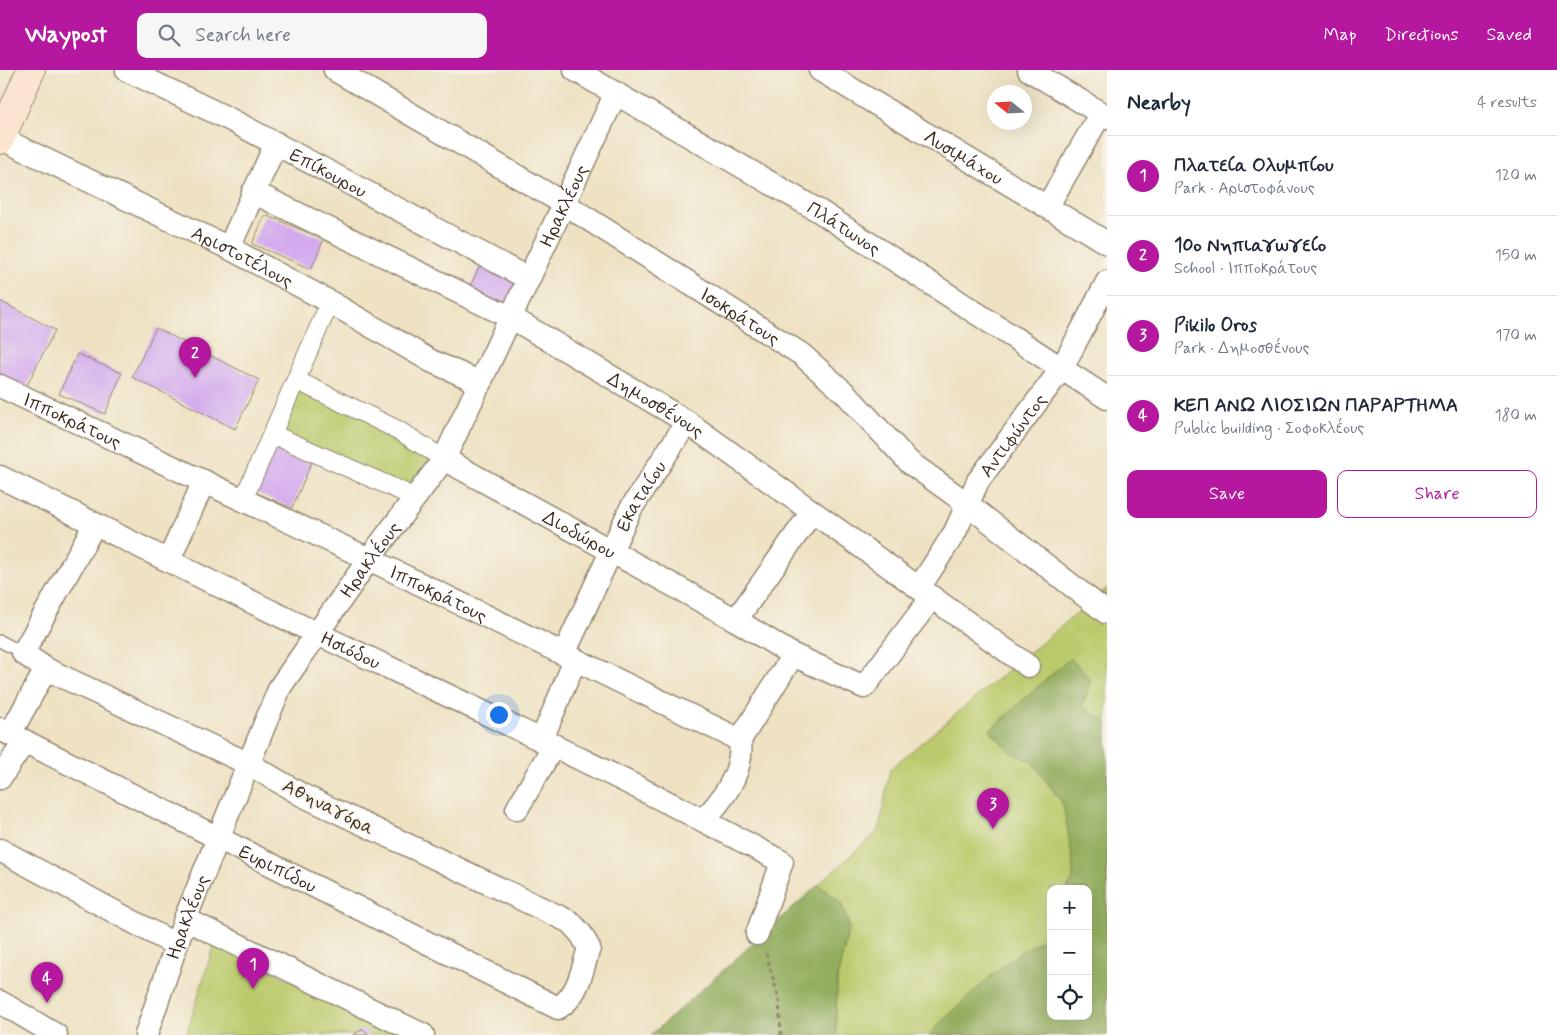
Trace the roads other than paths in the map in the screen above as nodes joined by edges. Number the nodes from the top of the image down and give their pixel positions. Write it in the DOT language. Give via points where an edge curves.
graph roads {
  1 [pos="31,70"];
  2 [pos="127,70"];
  3 [pos="335,70"];
  4 [pos="575,70"];
  5 [pos="820,70"];
  6 [pos="1042,73"];
  7 [pos="616,93"];
  8 [pos="1104,115"];
  9 [pos="0,139"];
  10 [pos="276,143"];
  11 [pos="253,192"];
  12 [pos="563,203"];
  13 [pos="1047,207"];
  14 [pos="1107,243"];
  15 [pos="229,248"];
  16 [pos="529,279"];
  17 [pos="1107,282"];
  18 [pos="330,302"];
  19 [pos="512,318"];
  20 [pos="1062,368"];
  21 [pos="296,380"];
  22 [pos="481,383"];
  23 [pos="0,386"];
  24 [pos="1107,398"];
  25 [pos="686,422"];
  26 [pos="272,434"];
  27 [pos="444,459"];
  28 [pos="0,477"];
  29 [pos="204,481"];
  30 [pos="243,500"];
  31 [pos="414,500"];
  32 [pos="966,503"];
  33 [pos="812,512"];
  34 [pos="95,524"];
  35 [pos="612,552"];
  36 [pos="369,559"];
  37 [pos="169,560"];
  38 [pos="926,592"];
  39 [pos="1107,613"];
  40 [pos="736,620"];
  41 [pos="316,633"];
  42 [pos="0,641"];
  43 [pos="23,654"];
  44 [pos="793,655"];
  45 [pos="570,657"];
  46 [pos="1028,666"];
  47 [pos="46,669"];
  48 [pos="864,688"];
  49 [pos="12,734"];
  50 [pos="740,740"];
  51 [pos="548,742"];
  52 [pos="250,764"];
  53 [pos="0,778"];
  54 [pos="517,809"];
  55 [pos="704,820"];
  56 [pos="220,837"];
  57 [pos="0,850"];
  58 [pos="185,920"];
  59 [pos="757,934"];
  60 [pos="176,945"];
  61 [pos="0,1002"];
  62 [pos="558,1008"];
  63 [pos="419,1034"];
  64 [pos="56,1035"];
  65 [pos="146,1035"];
  1 -- 9 [label="main road"];
  2 -- 10 [label="street, Επίκουρου"];
  3 -- 12 [label="street, Ισοκράτους"];
  4 -- 7 [label="street, Πλάτωνος"];
  5 -- 13 [label="street, Λυσιμάχου"];
  6 -- 8 [label="street"];
  7 -- 12 [label="street, Ηρακλέους"];
  7 -- 20 [label="street, Πλάτωνος" via="819,211"];
  8 -- 13 [label="street"];
  9 -- 15 [label="street, Αριστοτέλους"];
  10 -- 11 [label="street"];
  10 -- 16 [label="street, Επίκουρου"];
  11 -- 15 [label="street"];
  11 -- 19 [label="street, Δημοσθένους"];
  12 -- 16 [label="street, Ηρακλέους"];
  12 -- 32 [label="street, Ισοκράτους" via="802,354 846,394 909,462"];
  13 -- 14 [label="street, Λυσιμάχου"];
  15 -- 18 [label="street, Αριστοτέλους"];
  16 -- 19 [label="street, Ηρακλέους"];
  17 -- 20 [label="street, Αντιφώντος"];
  18 -- 21 [label="street"];
  18 -- 22 [label="street, Αριστοτέλους" via="430,361"];
  19 -- 22 [label="street, Ηρακλέους"];
  19 -- 25 [label="street, Δημοσθένους"];
  20 -- 24 [label="street, Πλάτωνος"];
  20 -- 32 [label="street, Αντιφώντος"];
  21 -- 26 [label="street"];
  21 -- 27 [label="street, Διοδώρου" via="398,430"];
  22 -- 27 [label="street, Ηρακλέους"];
  23 -- 29 [label="street, Ιπποκράτους"];
  25 -- 33 [label="street, Δημοσθένους"];
  25 -- 35 [label="street, Εκαταίου" via="630,510"];
  26 -- 30 [label="street"];
  26 -- 31 [label="street" via="403,492"];
  27 -- 31 [label="street, Ηρακλέους"];
  27 -- 35 [label="street, Διοδώρου"];
  28 -- 34 [label="street, Ησιόδου"];
  29 -- 30 [label="street, Ιπποκράτους"];
  29 -- 37 [label="street"];
  30 -- 36 [label="street, Ιπποκράτους"];
  31 -- 36 [label="street, Ηρακλέους"];
  32 -- 38 [label="street, Αντιφώντος"];
  32 -- 39 [label="street, Ισοκράτους"];
  33 -- 38 [label="street, Δημοσθένους"];
  33 -- 40 [label="street"];
  34 -- 37 [label="street, Ησιόδου"];
  34 -- 43 [label="street"];
  35 -- 40 [label="street, Διοδώρου"];
  35 -- 45 [label="street, Εκαταίου"];
  36 -- 41 [label="street, Ηρακλέους"];
  36 -- 45 [label="street, Ιπποκράτους"];
  37 -- 41 [label="street, Ησιόδου"];
  38 -- 46 [label="street, Δημοσθένους"];
  38 -- 48 [label="street, Αντιφώντος"];
  40 -- 44 [label="street, Διοδώρου"];
  41 -- 51 [label="street, Ησιόδου"];
  41 -- 52 [label="street, Ηρακλέους" via="280,687"];
  42 -- 43 [label="lane, Αθηναγόρα"];
  43 -- 47 [label="street, Αθηναγόρα"];
  44 -- 48 [label="street, Διοδώρου"];
  44 -- 50 [label="street"];
  45 -- 50 [label="street, Ιπποκράτους"];
  45 -- 51 [label="street, Εκαταίου"];
  47 -- 49 [label="street"];
  47 -- 52 [label="street, Αθηναγόρα"];
  49 -- 53 [label="street"];
  49 -- 56 [label="street, Ευριπίδου"];
  50 -- 55 [label="street" via="742,753 736,772 723,800"];
  51 -- 54 [label="street, Εκαταίου"];
  51 -- 55 [label="street, Ησιόδου"];
  52 -- 56 [label="street, Ηρακλέους"];
  52 -- 62 [label="street, Αθηναγόρα" via="302,795 570,922 588,948 576,988 568,1002"];
  55 -- 59 [label="street, Ησιόδου" via="782,862"];
  56 -- 58 [label="street, Ηρακλέους"];
  56 -- 62 [label="street, Ευριπίδου"];
  57 -- 60 [label="street"];
  58 -- 60 [label="street, Ηρακλέους"];
  58 -- 63 [label="street"];
  60 -- 65 [label="street, Ηρακλέους"];
  61 -- 64 [label="street"];
}
